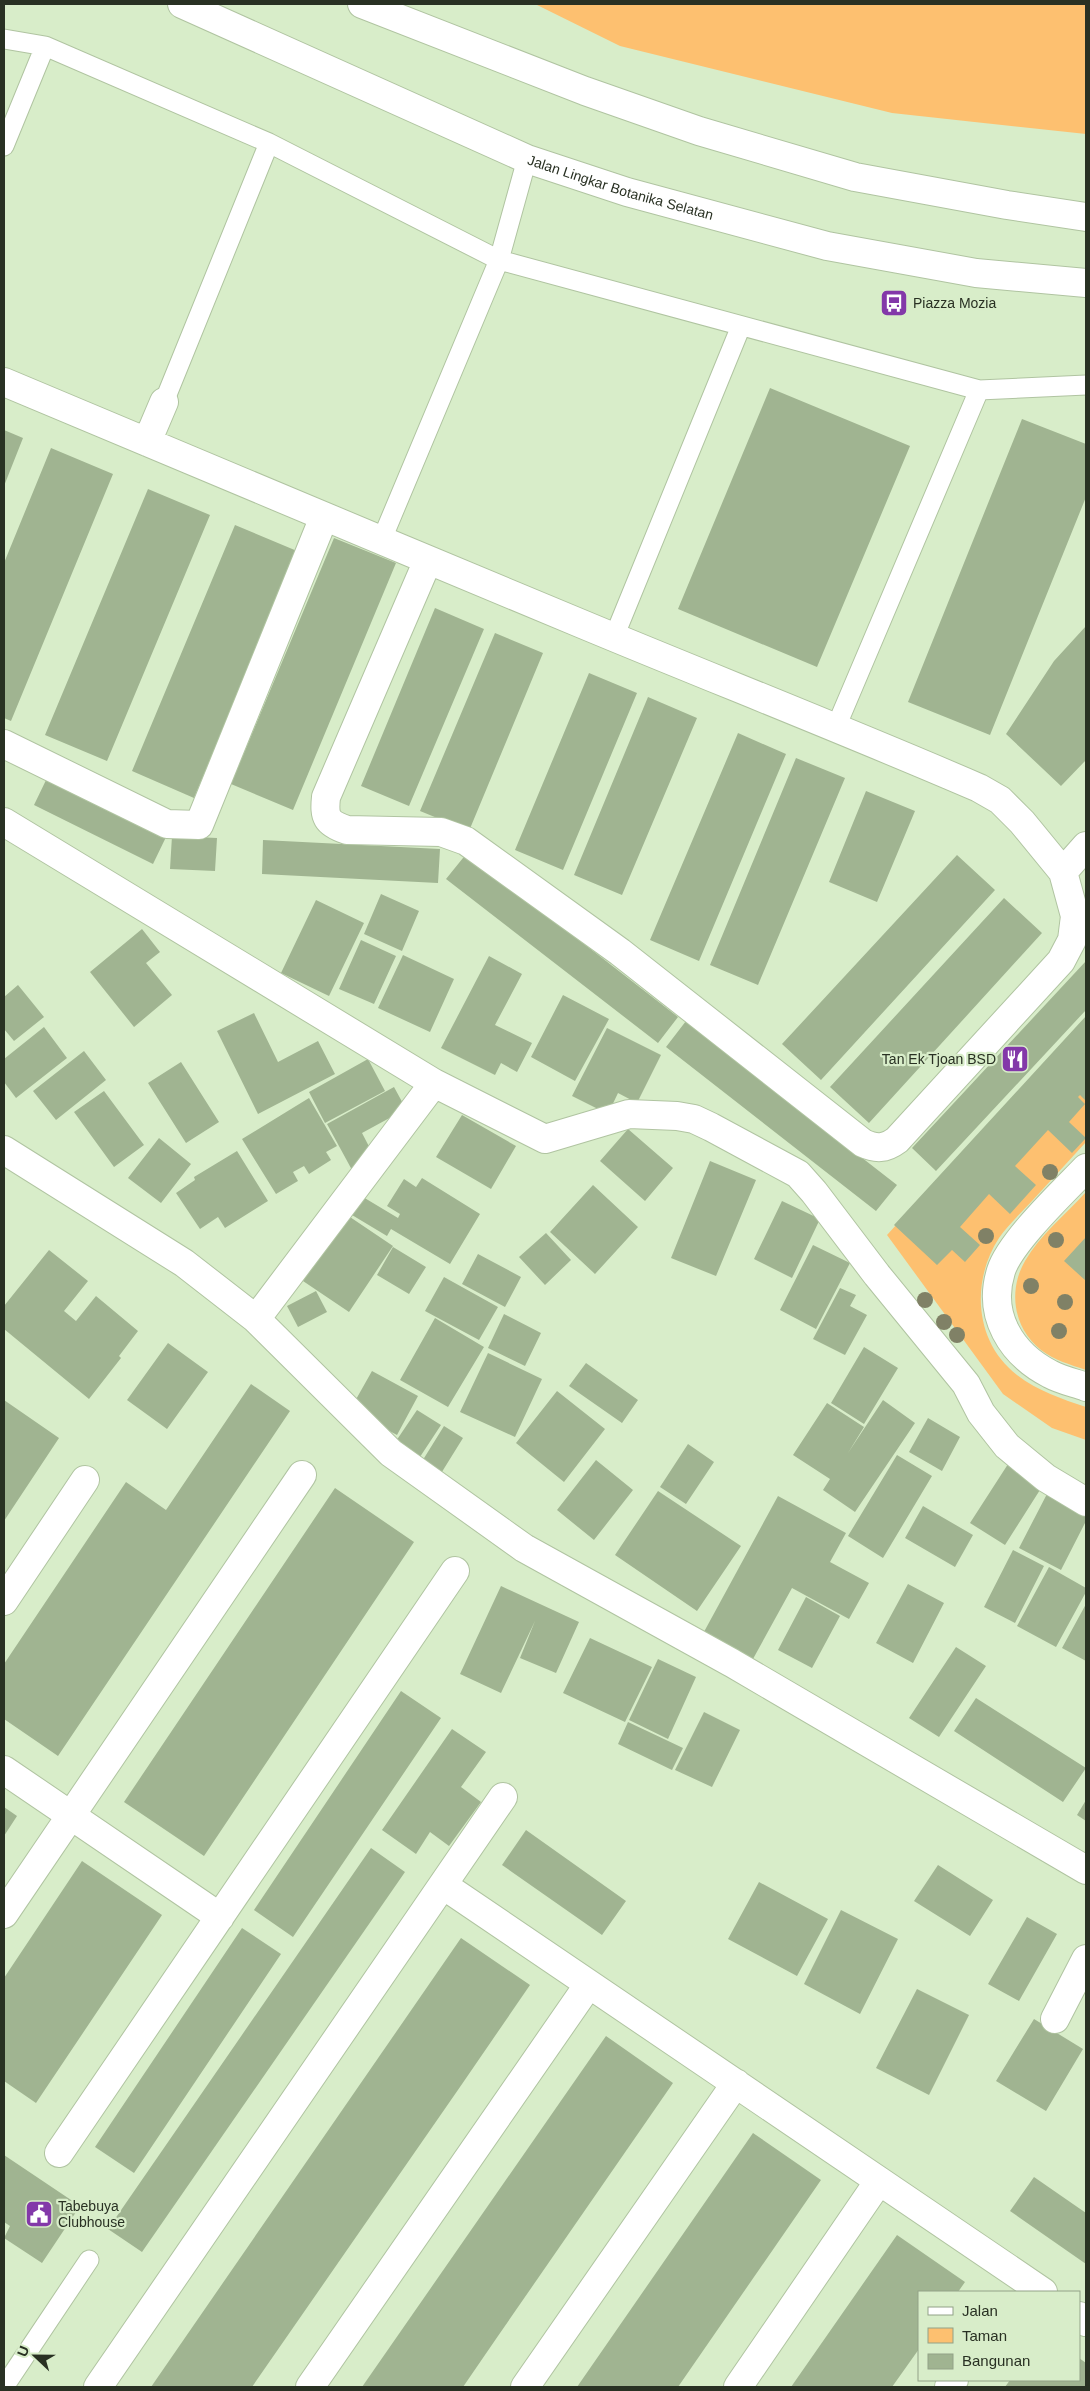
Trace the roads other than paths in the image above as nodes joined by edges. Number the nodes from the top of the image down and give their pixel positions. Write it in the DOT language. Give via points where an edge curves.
graph roads {
  1 [pos="182,4"];
  2 [pos="362,4"];
  3 [pos="4,39"];
  4 [pos="45,46"];
  5 [pos="270,143"];
  6 [pos="4,146"];
  7 [pos="526,159"];
  8 [pos="1086,217"];
  9 [pos="499,260"];
  10 [pos="1086,283"];
  11 [pos="742,326"];
  12 [pos="4,382"];
  13 [pos="1086,385"];
  14 [pos="979,390"];
  15 [pos="164,402"];
  16 [pos="147,442"];
  17 [pos="324,517"];
  18 [pos="382,539"];
  19 [pos="428,560"];
  20 [pos="614,637"];
  21 [pos="836,727"];
  22 [pos="4,744"];
  23 [pos="4,822"];
  24 [pos="1086,846"];
  25 [pos="1063,872"];
  26 [pos="434,1083"];
  27 [pos="4,1150"];
  28 [pos="1086,1168"];
  29 [pos="256,1319"];
  30 [pos="1086,1387"];
  31 [pos="302,1474"];
  32 [pos="85,1480"];
  33 [pos="1086,1502"];
  34 [pos="455,1571"];
  35 [pos="4,1600"];
  36 [pos="4,1770"];
  37 [pos="503,1797"];
  38 [pos="70,1815"];
  39 [pos="1086,1870"];
  40 [pos="443,1885"];
  41 [pos="4,1914"];
  42 [pos="220,1917"];
  43 [pos="1086,1959"];
  44 [pos="589,1984"];
  45 [pos="1055,2019"];
  46 [pos="736,2083"];
  47 [pos="59,2153"];
  48 [pos="879,2181"];
  49 [pos="89,2260"];
  50 [pos="1027,2288"];
  51 [pos="4,2387"];
  52 [pos="98,2387"];
  53 [pos="310,2387"];
  54 [pos="525,2387"];
  55 [pos="738,2387"];
  1 -- 7 [label="street, Jalan Lingkar Botanika Selatan"];
  2 -- 8 [label="street" via="585,91 726,139 856,177"];
  3 -- 4 [label="lane"];
  4 -- 5 [label="lane"];
  4 -- 6 [label="lane"];
  5 -- 9 [label="lane"];
  5 -- 15 [label="lane"];
  7 -- 9 [label="lane"];
  7 -- 10 [label="street, Jalan Lingkar Botanika Selatan" via="627,192 827,246 976,274"];
  9 -- 11 [label="lane"];
  9 -- 18 [label="lane"];
  11 -- 14 [label="lane"];
  11 -- 20 [label="lane"];
  12 -- 16 [label="street"];
  13 -- 14 [label="lane"];
  14 -- 21 [label="lane"];
  15 -- 16 [label="street"];
  16 -- 17 [label="street"];
  17 -- 18 [label="street"];
  17 -- 22 [label="street" via="200,825 167,824"];
  18 -- 19 [label="street"];
  19 -- 20 [label="street"];
  19 -- 25 [label="street" via="326,796 324,813 333,826 347,830 442,832 466,841 620,952 871,1147 889,1146 897,1140 1061,960 1072,940 1075,916"];
  20 -- 21 [label="street"];
  21 -- 25 [label="street" via="1000,800"];
  23 -- 26 [label="street"];
  24 -- 25 [label="street"];
  26 -- 29 [label="street"];
  26 -- 33 [label="street" via="546,1139 629,1114 677,1116 694,1119 790,1169 814,1192 966,1384 982,1413 1008,1446 1040,1474"];
  27 -- 29 [label="street" via="184,1263"];
  28 -- 30 [label="street" via="1022,1238 1001,1270 996,1302 1002,1329 1023,1357 1051,1375"];
  29 -- 39 [label="street" via="392,1453 524,1548 732,1663"];
  31 -- 38 [label="street"];
  32 -- 35 [label="street"];
  34 -- 42 [label="street"];
  36 -- 38 [label="street"];
  37 -- 40 [label="street"];
  38 -- 41 [label="street"];
  38 -- 42 [label="street"];
  40 -- 44 [label="street"];
  40 -- 52 [label="street"];
  42 -- 47 [label="street"];
  43 -- 45 [label="street"];
  44 -- 46 [label="street"];
  44 -- 53 [label="street"];
  46 -- 48 [label="street"];
  46 -- 54 [label="street"];
  48 -- 50 [label="street"];
  48 -- 55 [label="street"];
  49 -- 51 [label="lane"];
}
